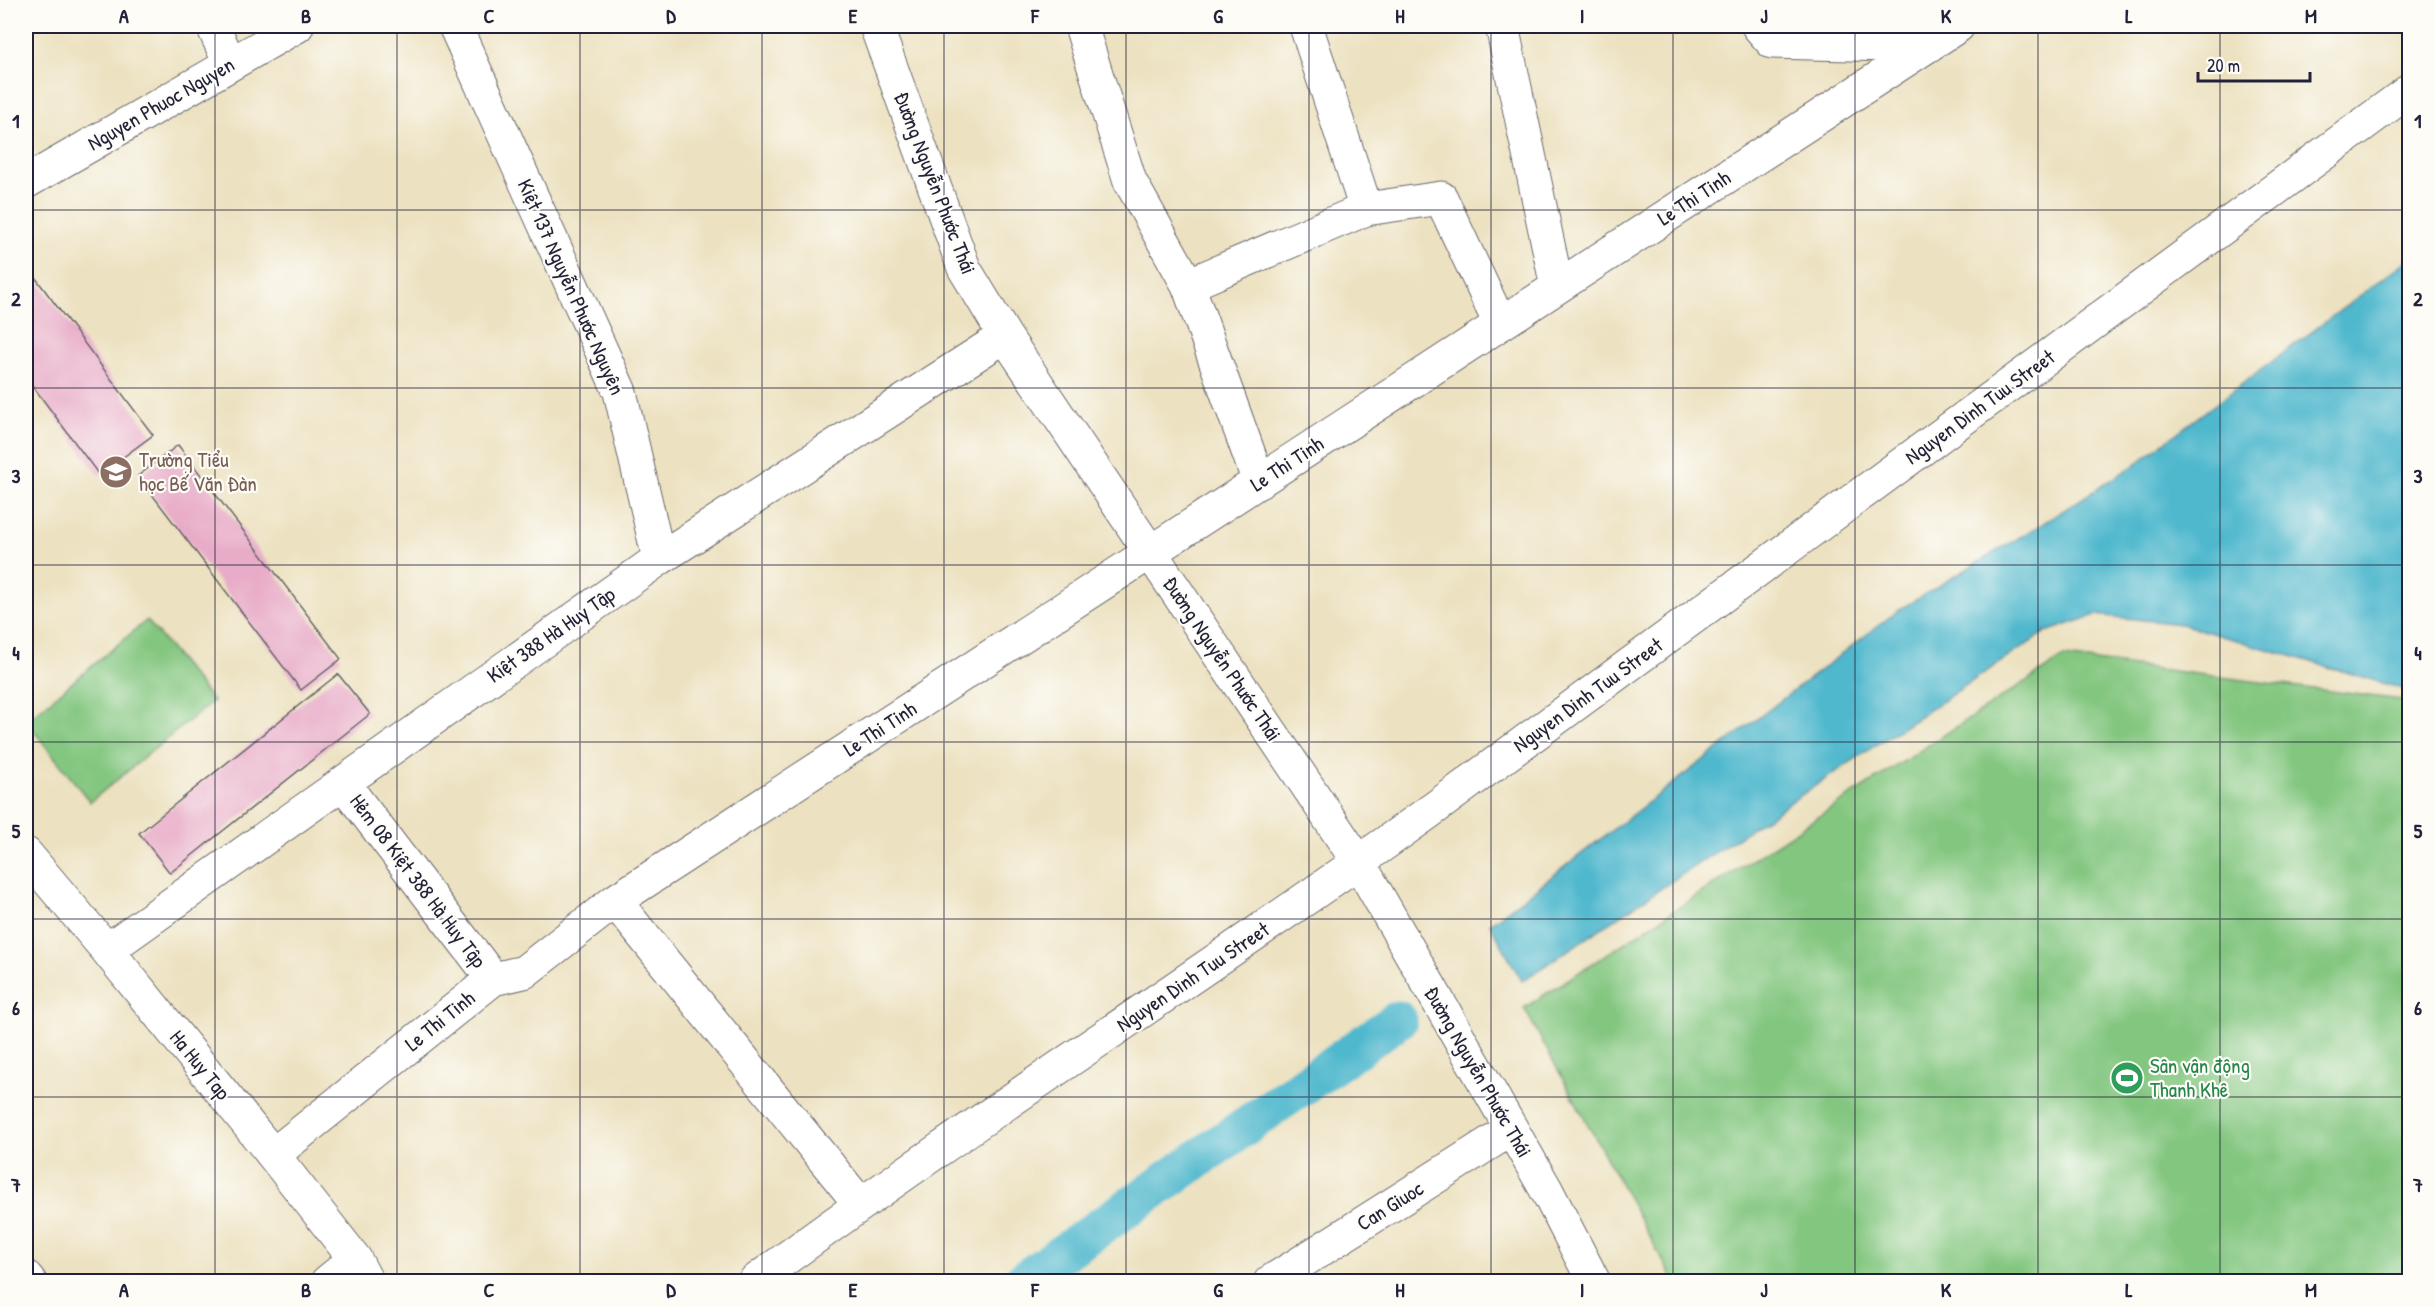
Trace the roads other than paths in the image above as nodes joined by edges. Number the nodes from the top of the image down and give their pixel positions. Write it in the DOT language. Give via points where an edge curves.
graph roads {
  1 [pos="213,26"];
  2 [pos="297,26"];
  3 [pos="454,26"];
  4 [pos="876,26"];
  5 [pos="1081,26"];
  6 [pos="1306,26"];
  7 [pos="1502,26"];
  8 [pos="1758,26"];
  9 [pos="1958,26"];
  10 [pos="1933,36"];
  11 [pos="230,64"];
  12 [pos="2409,90"];
  13 [pos="26,183"];
  14 [pos="1366,209"];
  15 [pos="1188,285"];
  16 [pos="1557,287"];
  17 [pos="1500,324"];
  18 [pos="1005,336"];
  19 [pos="1259,482"];
  20 [pos="1150,553"];
  21 [pos="659,559"];
  22 [pos="343,783"];
  23 [pos="26,854"];
  24 [pos="1359,863"];
  25 [pos="615,901"];
  26 [pos="107,950"];
  27 [pos="493,979"];
  28 [pos="1510,1130"];
  29 [pos="273,1155"];
  30 [pos="860,1204"];
  31 [pos="361,1270"];
  32 [pos="26,1277"];
  33 [pos="30,1281"];
  34 [pos="327,1281"];
  35 [pos="754,1281"];
  36 [pos="1270,1281"];
  37 [pos="1594,1281"];
  1 -- 11 [label="street"];
  2 -- 11 [label="street, Nguyen Phuoc Nguyen"];
  3 -- 21 [label="street, Kiệt 137 Nguyễn Phước Nguyên" via="620,392"];
  4 -- 18 [label="street, Đường Nguyễn Phước Thái" via="964,268"];
  5 -- 15 [label="street" via="1130,181"];
  6 -- 14 [label="street"];
  7 -- 16 [label="street"];
  8 -- 10 [label="street" via="1772,42"];
  9 -- 10 [label="street, Le Thi Tinh"];
  10 -- 16 [label="street, Le Thi Tinh"];
  11 -- 13 [label="street, Nguyen Phuoc Nguyen"];
  12 -- 24 [label="street, Nguyen Dinh Tuu Street"];
  14 -- 15 [label="street"];
  14 -- 17 [label="street" via="1441,198"];
  15 -- 19 [label="street"];
  16 -- 17 [label="street, Le Thi Tinh"];
  17 -- 19 [label="street, Le Thi Tinh"];
  18 -- 20 [label="street, Đường Nguyễn Phước Thái"];
  18 -- 21 [label="street, Kiệt 388 Hà Huy Tập"];
  19 -- 20 [label="street, Le Thi Tinh"];
  20 -- 24 [label="street, Đường Nguyễn Phước Thái"];
  20 -- 25 [label="street, Le Thi Tinh"];
  21 -- 22 [label="street, Kiệt 388 Hà Huy Tập"];
  22 -- 26 [label="street, Kiệt 388 Hà Huy Tập"];
  22 -- 27 [label="street, Hẻm 08 Kiệt 388 Hà Huy Tập"];
  23 -- 26 [label="street, Ha Huy Tap"];
  24 -- 28 [label="street, Đường Nguyễn Phước Thái"];
  24 -- 30 [label="street, Nguyen Dinh Tuu Street"];
  25 -- 27 [label="street, Le Thi Tinh" via="524,972"];
  25 -- 30 [label="street"];
  26 -- 29 [label="street, Ha Huy Tap"];
  27 -- 29 [label="street, Le Thi Tinh"];
  28 -- 36 [label="street, Can Giuoc"];
  28 -- 37 [label="street, Đường Nguyễn Phước Thái"];
  29 -- 31 [label="street, Ha Huy Tap"];
  30 -- 35 [label="street, Nguyen Dinh Tuu Street"];
  31 -- 34 [label="street"];
  32 -- 33 [label="street"];
}
